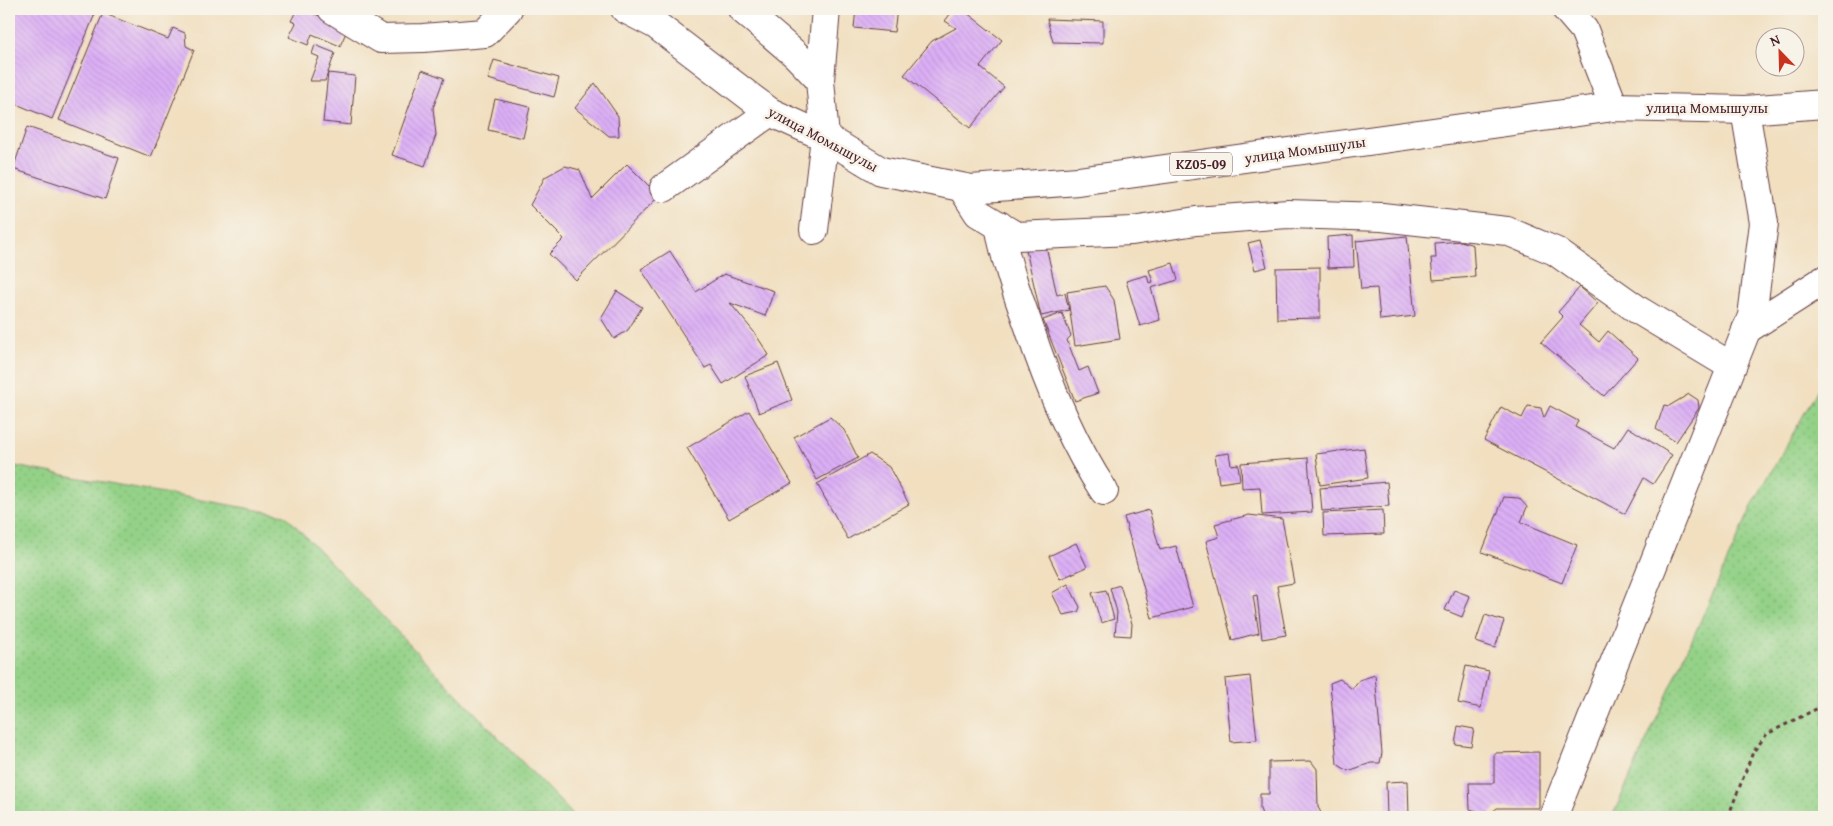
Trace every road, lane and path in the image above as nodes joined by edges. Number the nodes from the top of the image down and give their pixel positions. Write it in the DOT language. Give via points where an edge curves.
graph roads {
  1 [pos="332,9"];
  2 [pos="508,9"];
  3 [pos="625,9"];
  4 [pos="742,9"];
  5 [pos="826,9"];
  6 [pos="1566,9"];
  7 [pos="820,80"];
  8 [pos="1824,104"];
  9 [pos="1614,107"];
  10 [pos="1745,110"];
  11 [pos="770,112"];
  12 [pos="825,137"];
  13 [pos="664,188"];
  14 [pos="962,188"];
  15 [pos="999,225"];
  16 [pos="814,230"];
  17 [pos="1824,280"];
  18 [pos="1746,330"];
  19 [pos="1731,366"];
  20 [pos="1104,491"];
  21 [pos="1824,705"];
  22 [pos="1553,817"];
  23 [pos="1728,817"];
  1 -- 2 [label="street" via="380,39 389,39 485,32"];
  3 -- 11 [label="street, улица Момышулы / KZ05-09" via="656,25"];
  4 -- 7 [label="street"];
  5 -- 7 [label="street"];
  6 -- 9 [label="street" via="1584,30"];
  7 -- 12 [label="street"];
  8 -- 10 [label="street, улица Момышулы / KZ05-09"];
  9 -- 10 [label="street, улица Момышулы / KZ05-09"];
  9 -- 14 [label="street, улица Момышулы / KZ05-09" via="1078,181"];
  10 -- 18 [label="street" via="1764,223 1752,316"];
  11 -- 12 [label="street, улица Момышулы / KZ05-09"];
  11 -- 13 [label="street"];
  12 -- 14 [label="street, улица Момышулы / KZ05-09" via="882,171"];
  12 -- 16 [label="street"];
  14 -- 15 [label="street" via="978,213"];
  15 -- 19 [label="street" via="1016,236 1132,231 1196,221 1288,214 1382,217 1507,231 1555,251 1638,310"];
  15 -- 20 [label="street" via="1006,262 1047,382"];
  17 -- 18 [label="street"];
  18 -- 19 [label="street"];
  19 -- 22 [label="street"];
  21 -- 23 [label="path" via="1766,734 1753,752"];
}
